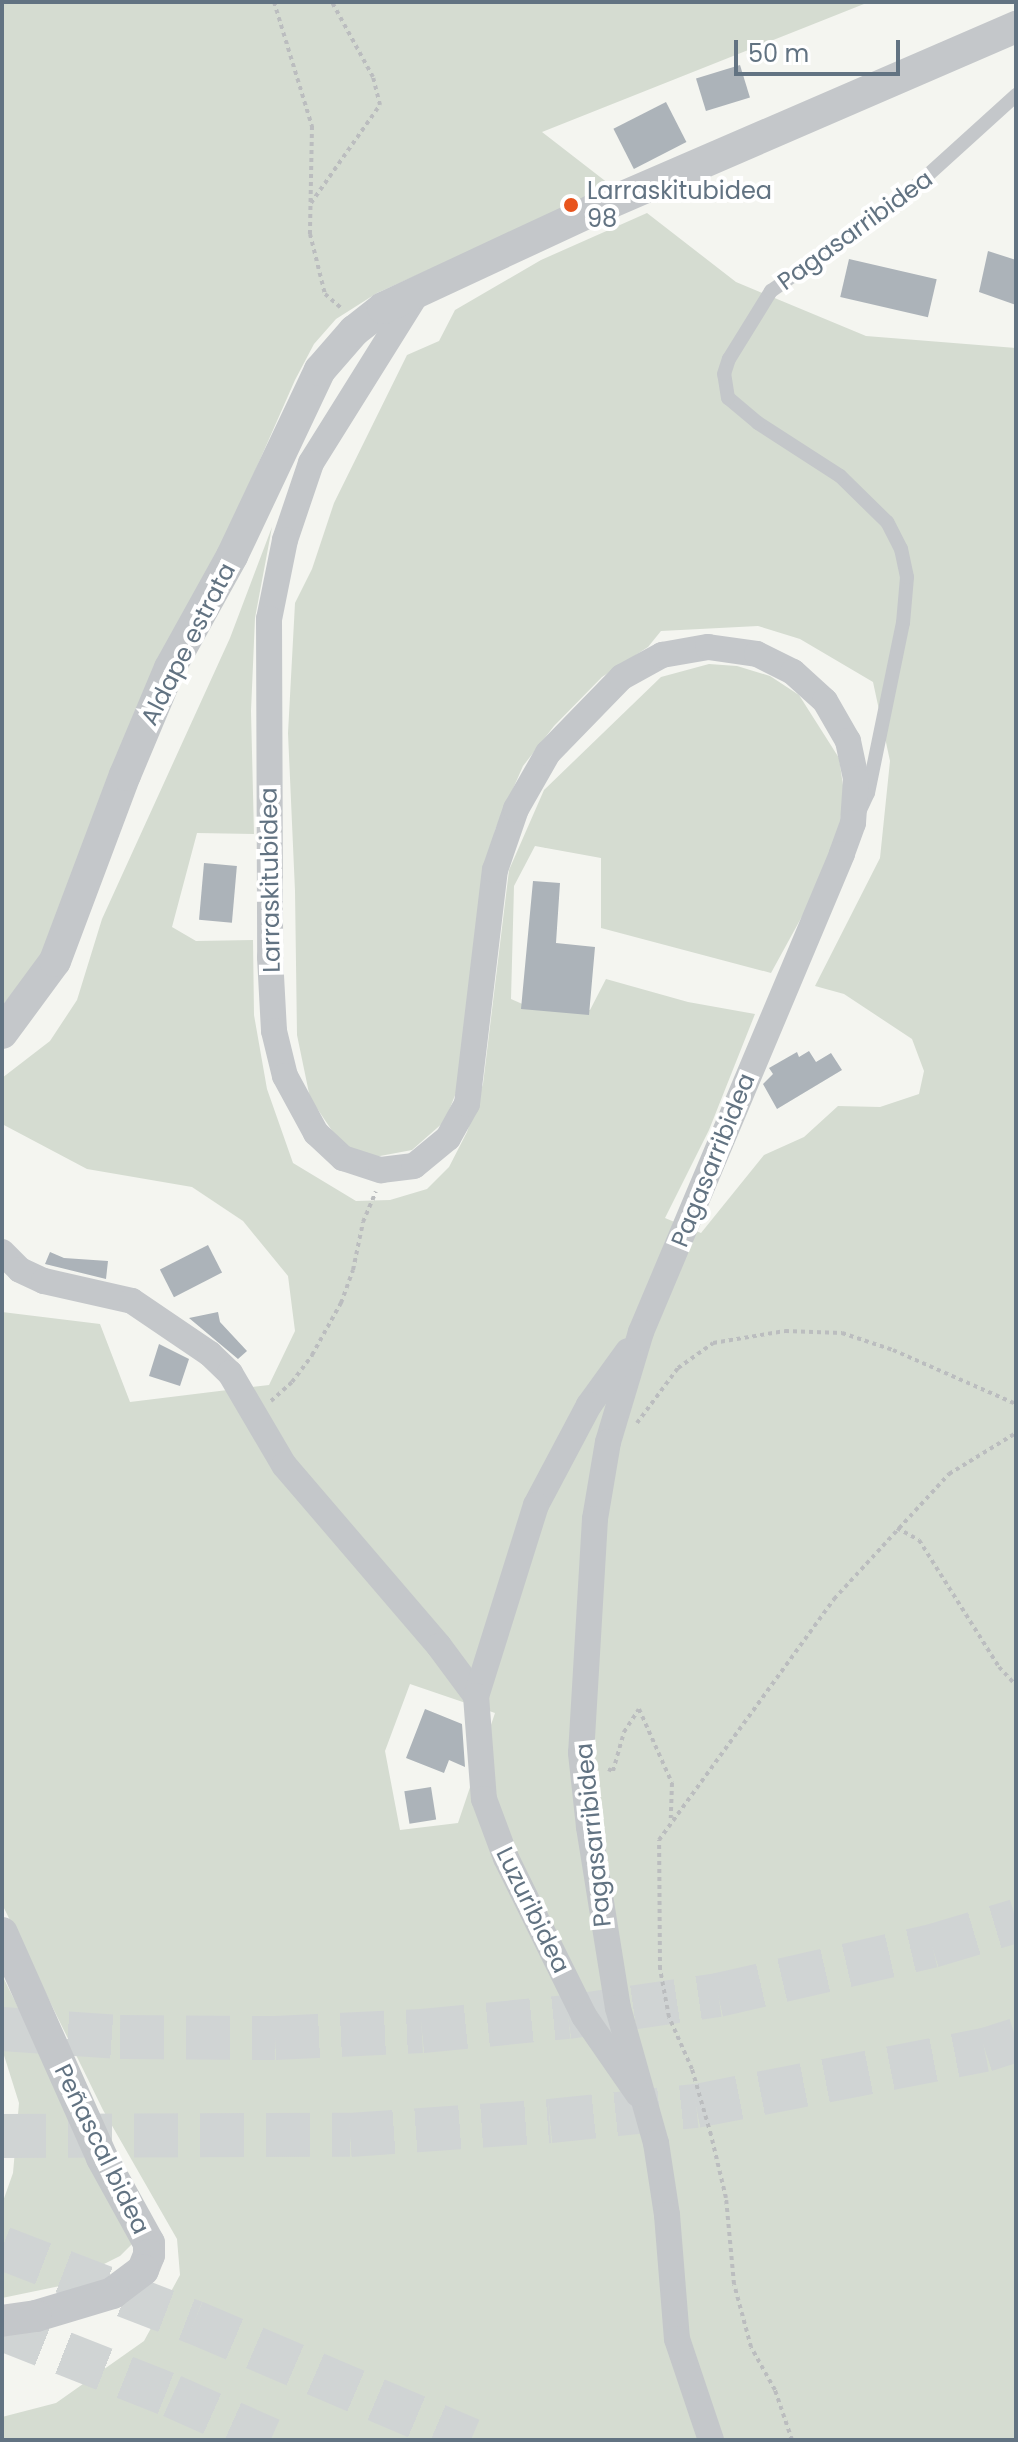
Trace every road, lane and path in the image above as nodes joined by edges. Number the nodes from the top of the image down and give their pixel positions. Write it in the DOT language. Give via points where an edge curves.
graph roads {
  1 [pos="274,2"];
  2 [pos="332,2"];
  3 [pos="1016,27"];
  4 [pos="1016,95"];
  5 [pos="310,204"];
  6 [pos="419,290"];
  7 [pos="361,325"];
  8 [pos="853,823"];
  9 [pos="2,1033"];
  10 [pos="381,1170"];
  11 [pos="2,1252"];
  12 [pos="641,1332"];
  13 [pos="1016,1404"];
  14 [pos="251,1410"];
  15 [pos="1016,1433"];
  16 [pos="608,1442"];
  17 [pos="897,1528"];
  18 [pos="1016,1685"];
  19 [pos="476,1696"];
  20 [pos="581,1753"];
  21 [pos="671,1821"];
  22 [pos="2,1933"];
  23 [pos="646,2104"];
  24 [pos="2,2321"];
  25 [pos="711,2440"];
  26 [pos="792,2440"];
  1 -- 5 [label="path" via="312,126"];
  2 -- 5 [label="path" via="373,77 380,105"];
  3 -- 6 [label="street" via="758,136"];
  4 -- 8 [label="lane, Pagasarribidea" via="897,203 771,291 724,374 728,398 840,476 887,522 901,549 907,577 903,623 868,793"];
  5 -- 7 [label="path" via="310,234 325,294"];
  6 -- 7 [label="street, Aldape estrata"];
  6 -- 10 [label="street, Larraskitubidea" via="311,463 285,540 269,619 274,1031 285,1076 316,1133 343,1158"];
  7 -- 9 [label="street, Aldape estrata" via="315,381 232,556 170,668 55,961"];
  8 -- 10 [label="street, Larraskitubidea" via="856,779 848,741 825,701 793,672 757,654 708,647 662,655 622,677 548,753 516,809 495,870 467,1104 448,1138 414,1166"];
  8 -- 12 [label="street, Pagasarribidea"];
  10 -- 14 [label="path" via="334,1316 292,1382"];
  11 -- 14 [label="street" via="20,1270 44,1281 132,1301 167,1322 230,1373"];
  12 -- 16 [label="street, Pagasarribidea"];
  12 -- 19 [label="street, Luzuribidea" via="589,1405 536,1505"];
  13 -- 16 [label="path" via="842,1333 785,1331 713,1343 678,1368 642,1420"];
  14 -- 19 [label="street" via="284,1465"];
  15 -- 17 [label="path" via="949,1474"];
  16 -- 20 [label="street, Pagasarribidea" via="595,1519"];
  17 -- 18 [label="path" via="919,1540 999,1667"];
  17 -- 21 [label="path" via="834,1599"];
  19 -- 23 [label="street, Luzuribidea" via="484,1799 506,1858 584,2016"];
  20 -- 21 [label="path" via="613,1771 624,1732 639,1709 672,1783"];
  20 -- 23 [label="street, Pagasarribidea" via="618,2008"];
  21 -- 26 [label="path" via="659,1840 662,1981 669,2017 692,2069 711,2135 726,2198 734,2284 751,2347 775,2390"];
  22 -- 24 [label="street, Peñascal bidea" via="102,2158 144,2232 149,2255 143,2270 113,2293"];
  23 -- 25 [label="street, Pagasarribidea" via="667,2215 677,2339"];
}
